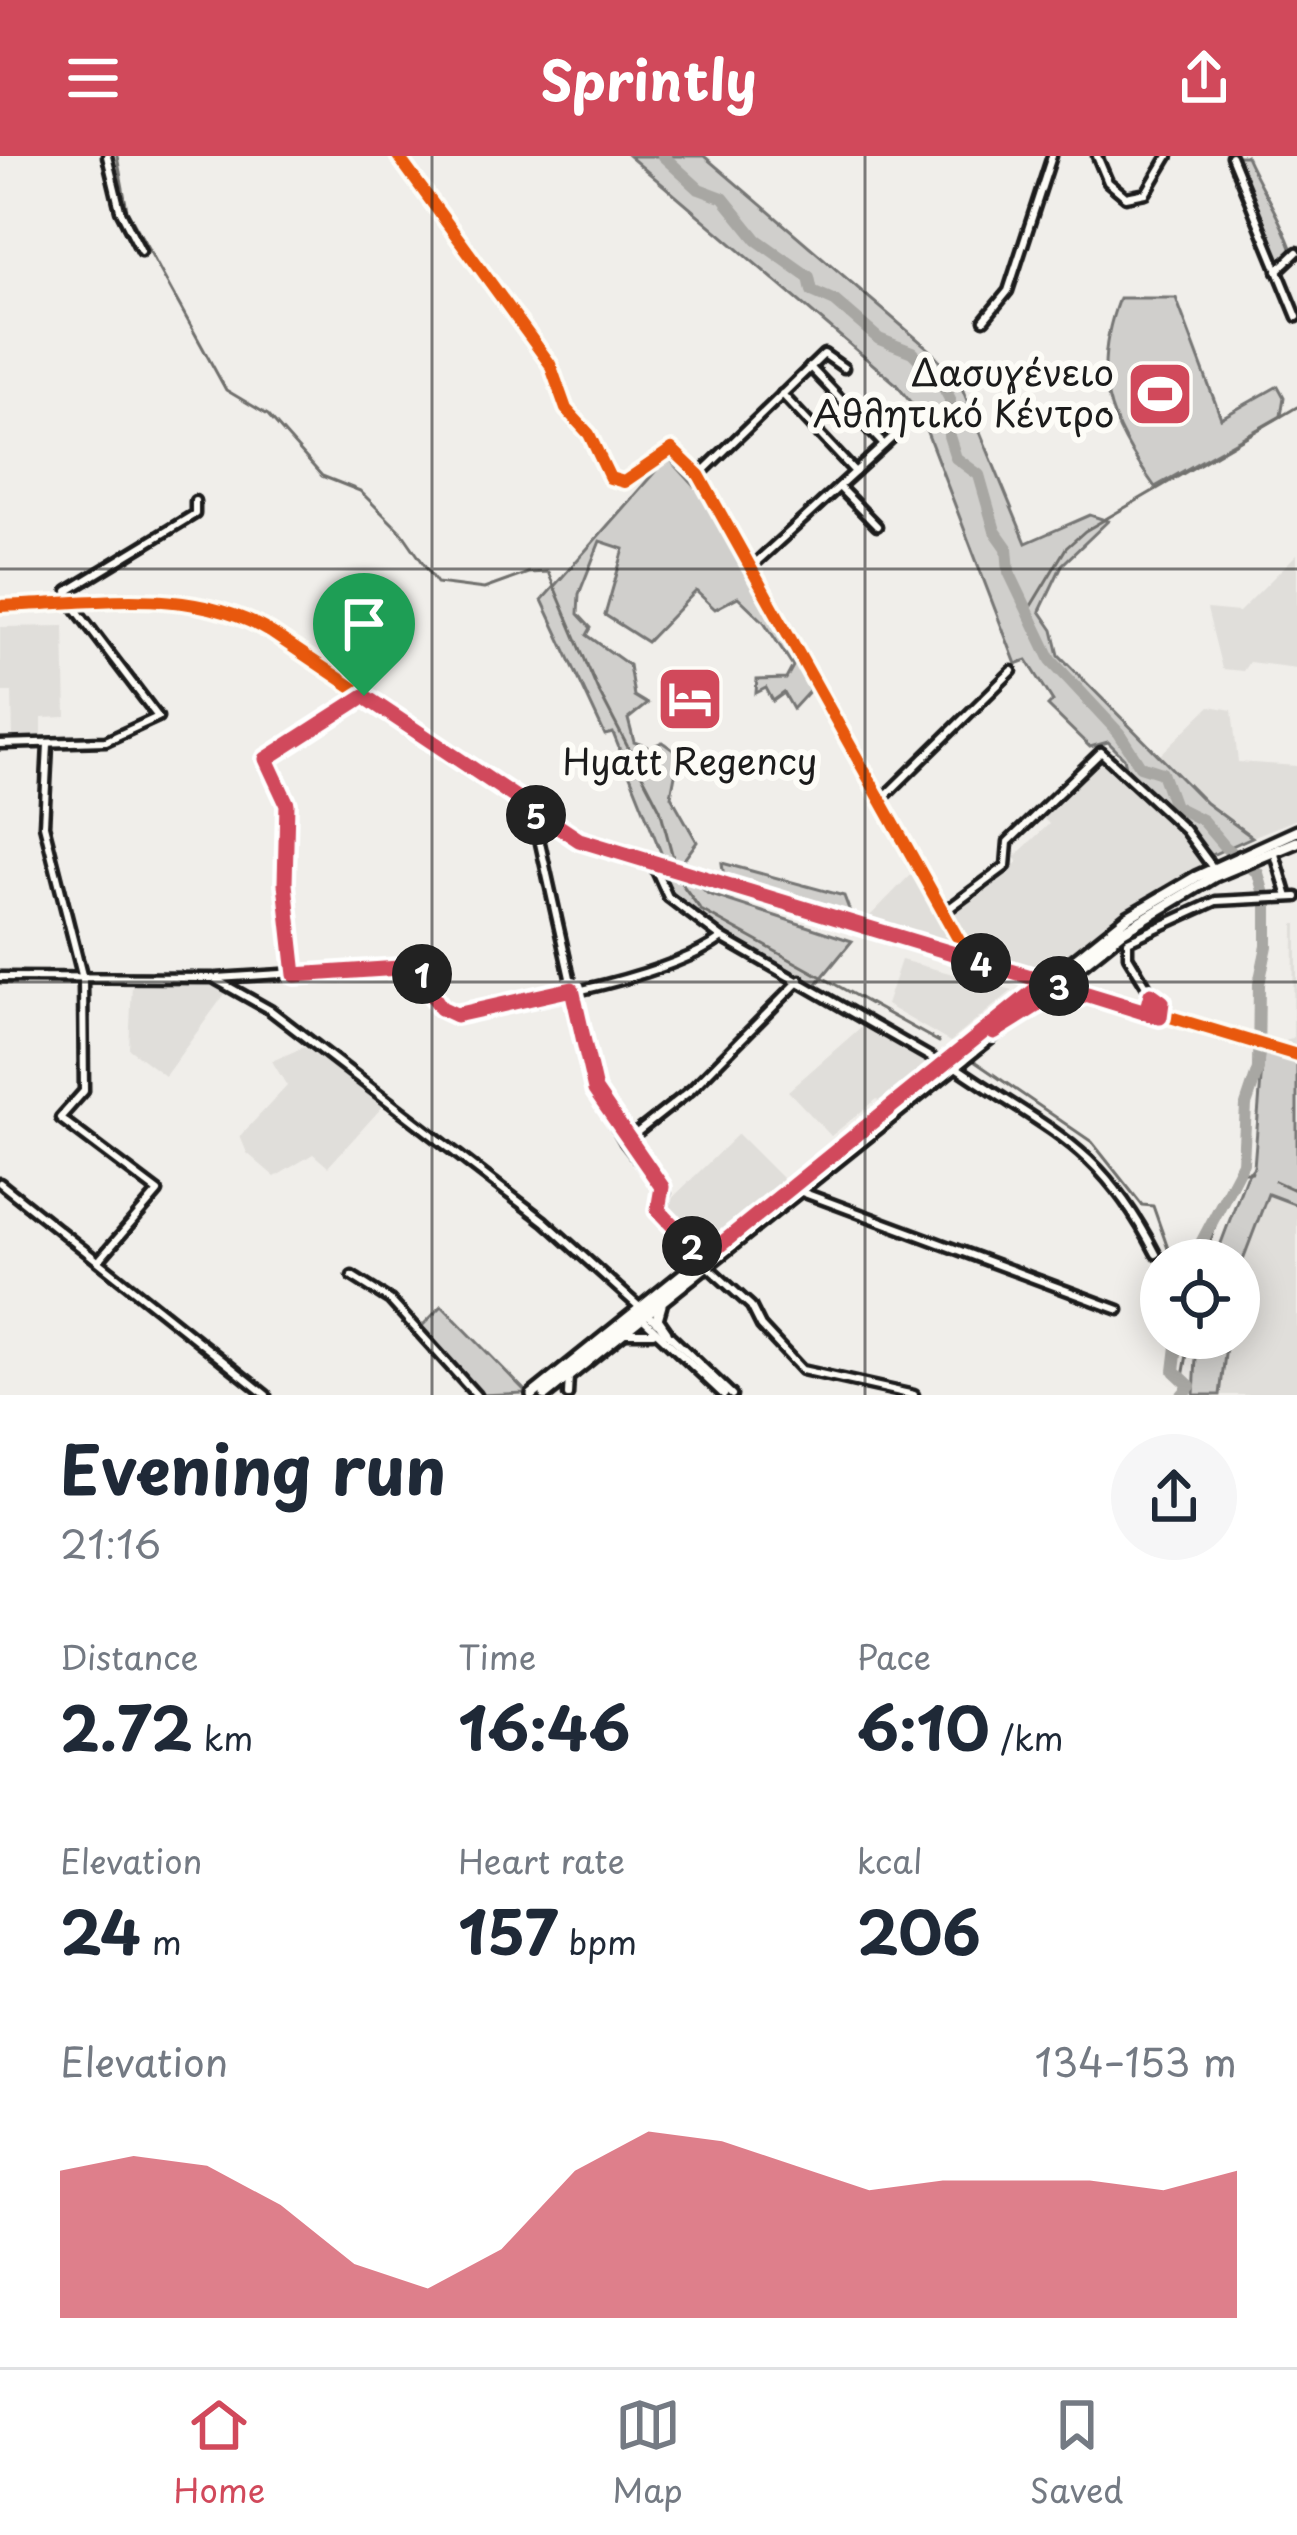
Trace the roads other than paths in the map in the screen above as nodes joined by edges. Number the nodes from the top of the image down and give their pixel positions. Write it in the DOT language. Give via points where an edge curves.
graph roads {
  1 [pos="107,156"];
  2 [pos="398,156"];
  3 [pos="1052,156"];
  4 [pos="1096,156"];
  5 [pos="1168,156"];
  6 [pos="1231,156"];
  7 [pos="141,250"];
  8 [pos="1297,252"];
  9 [pos="1277,271"];
  10 [pos="1297,317"];
  11 [pos="984,320"];
  12 [pos="810,367"];
  13 [pos="844,368"];
  14 [pos="782,394"];
  15 [pos="896,434"];
  16 [pos="884,445"];
  17 [pos="855,472"];
  18 [pos="699,475"];
  19 [pos="839,488"];
  20 [pos="196,501"];
  21 [pos="877,526"];
  22 [pos="751,567"];
  23 [pos="72,604"];
  24 [pos="0,606"];
  25 [pos="1012,671"];
  26 [pos="364,696"];
  27 [pos="0,744"];
  28 [pos="48,744"];
  29 [pos="882,800"];
  30 [pos="533,813"];
  31 [pos="554,827"];
  32 [pos="1297,831"];
  33 [pos="542,838"];
  34 [pos="1297,842"];
  35 [pos="1274,851"];
  36 [pos="1260,852"];
  37 [pos="652,864"];
  38 [pos="1222,867"];
  39 [pos="1292,897"];
  40 [pos="944,912"];
  41 [pos="722,938"];
  42 [pos="970,960"];
  43 [pos="295,975"];
  44 [pos="0,977"];
  45 [pos="213,978"];
  46 [pos="83,979"];
  47 [pos="800,980"];
  48 [pos="1049,983"];
  49 [pos="572,989"];
  50 [pos="1086,994"];
  51 [pos="1151,994"];
  52 [pos="1146,1012"];
  53 [pos="1160,1017"];
  54 [pos="994,1032"];
  55 [pos="972,1045"];
  56 [pos="1297,1055"];
  57 [pos="950,1062"];
  58 [pos="626,1142"];
  59 [pos="0,1183"];
  60 [pos="799,1191"];
  61 [pos="1146,1239"];
  62 [pos="101,1258"];
  63 [pos="705,1262"];
  64 [pos="352,1276"];
  65 [pos="663,1302"];
  66 [pos="1119,1310"];
  67 [pos="642,1313"];
  68 [pos="622,1334"];
  69 [pos="664,1335"];
  70 [pos="569,1376"];
  71 [pos="266,1395"];
  72 [pos="476,1395"];
  73 [pos="532,1395"];
  74 [pos="545,1395"];
  75 [pos="568,1395"];
  76 [pos="728,1395"];
  77 [pos="914,1395"];
  1 -- 7 [label="street" via="120,210"];
  2 -- 18 [label="street" via="550,364 566,409 610,478 624,482 672,449"];
  3 -- 11 [label="street" via="1008,291"];
  4 -- 5 [label="street" via="1126,197 1146,193"];
  6 -- 9 [label="street"];
  8 -- 9 [label="street"];
  9 -- 10 [label="street"];
  12 -- 13 [label="street" via="826,353"];
  12 -- 14 [label="street"];
  12 -- 16 [label="street"];
  14 -- 17 [label="street"];
  14 -- 18 [label="street"];
  15 -- 16 [label="street"];
  16 -- 17 [label="street"];
  17 -- 19 [label="street"];
  18 -- 22 [label="street"];
  19 -- 21 [label="street"];
  19 -- 22 [label="street"];
  20 -- 23 [label="street" via="195,514 68,591"];
  22 -- 29 [label="street"];
  23 -- 24 [label="street"];
  23 -- 26 [label="street" via="154,599 230,611"];
  23 -- 28 [label="street" via="158,717 119,738"];
  25 -- 29 [label="street"];
  26 -- 30 [label="street"];
  26 -- 43 [label="street" via="266,759 287,804"];
  27 -- 28 [label="street"];
  28 -- 46 [label="street" via="44,825"];
  29 -- 40 [label="street"];
  30 -- 31 [label="street"];
  30 -- 33 [label="street"];
  31 -- 33 [label="street"];
  31 -- 37 [label="street"];
  32 -- 36 [label="main road"];
  33 -- 49 [label="street"];
  34 -- 35 [label="main road"];
  35 -- 36 [label="main road"];
  35 -- 39 [label="street"];
  36 -- 38 [label="main road"];
  37 -- 41 [label="street" via="668,897"];
  37 -- 42 [label="street"];
  38 -- 40 [label="street" via="1102,752 1008,842 1006,866"];
  38 -- 48 [label="main road"];
  39 -- 51 [label="street" via="1208,903 1128,941"];
  40 -- 42 [label="street"];
  41 -- 47 [label="street"];
  41 -- 49 [label="street" via="690,956"];
  42 -- 48 [label="street"];
  43 -- 45 [label="street"];
  43 -- 49 [label="street" via="414,967 441,1008 456,1015"];
  44 -- 46 [label="street"];
  45 -- 46 [label="street"];
  45 -- 67 [label="street" via="270,1010 544,1221"];
  46 -- 62 [label="street" via="84,1091 60,1118 158,1192"];
  47 -- 57 [label="street"];
  47 -- 58 [label="street" via="691,1090"];
  48 -- 50 [label="street"];
  48 -- 54 [label="main road"];
  48 -- 55 [label="main road"];
  49 -- 58 [label="street" via="595,1090"];
  50 -- 52 [label="street"];
  50 -- 54 [label="street" via="1045,1000"];
  51 -- 52 [label="street"];
  51 -- 53 [label="street" via="1162,1002"];
  52 -- 53 [label="street"];
  53 -- 56 [label="street"];
  54 -- 55 [label="main road"];
  55 -- 57 [label="main road"];
  57 -- 60 [label="main road"];
  57 -- 61 [label="street" via="1092,1158"];
  57 -- 63 [label="main road"];
  58 -- 63 [label="street" via="664,1193 658,1210"];
  59 -- 62 [label="street"];
  60 -- 63 [label="main road"];
  60 -- 66 [label="street"];
  62 -- 71 [label="street"];
  63 -- 65 [label="main road"];
  63 -- 67 [label="main road"];
  63 -- 77 [label="street" via="802,1370"];
  64 -- 72 [label="street" via="390,1300"];
  65 -- 67 [label="main road"];
  65 -- 69 [label="main road" via="657,1319"];
  67 -- 68 [label="main road"];
  67 -- 69 [label="street"];
  67 -- 73 [label="main road"];
  68 -- 69 [label="street"];
  68 -- 70 [label="main road"];
  69 -- 76 [label="street"];
  70 -- 74 [label="main road"];
  70 -- 75 [label="street"];
}
